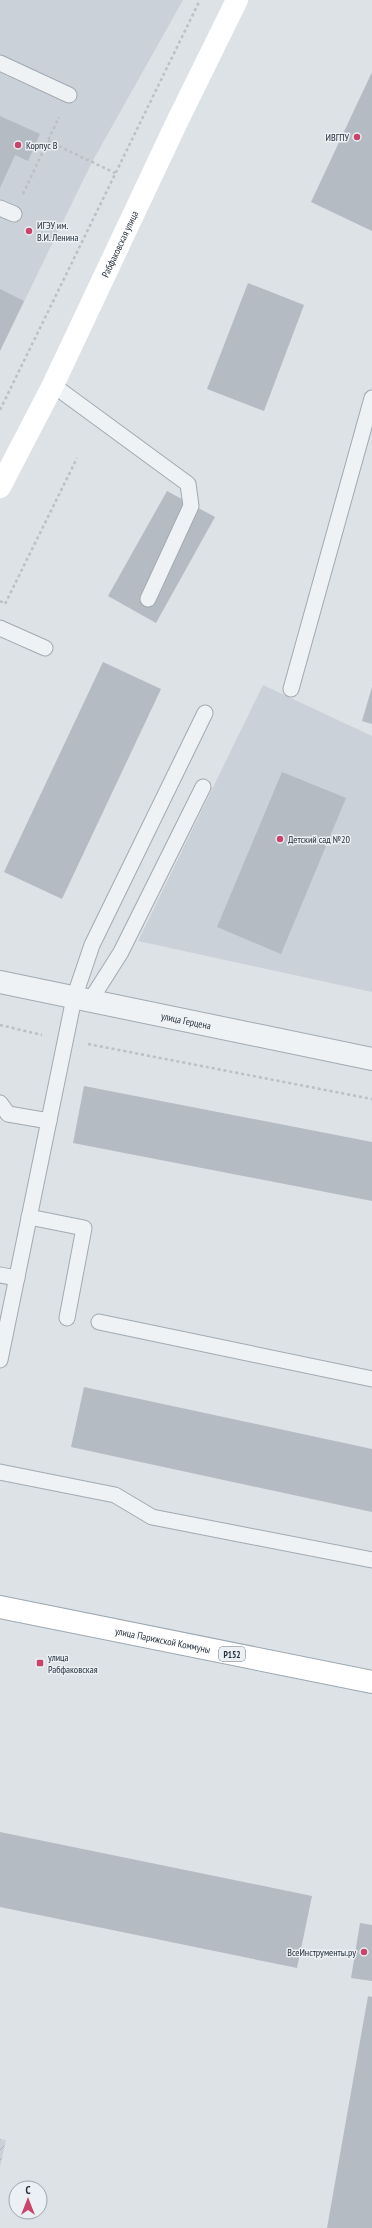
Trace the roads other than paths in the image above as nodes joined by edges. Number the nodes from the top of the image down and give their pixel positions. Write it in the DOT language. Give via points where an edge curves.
graph roads {
  1 [pos="237,0"];
  2 [pos="0,63"];
  3 [pos="69,95"];
  4 [pos="0,208"];
  5 [pos="14,214"];
  6 [pos="53,385"];
  7 [pos="372,398"];
  8 [pos="0,487"];
  9 [pos="148,599"];
  10 [pos="0,628"];
  11 [pos="45,648"];
  12 [pos="291,689"];
  13 [pos="205,714"];
  14 [pos="203,787"];
  15 [pos="0,982"];
  16 [pos="82,1000"];
  17 [pos="372,1059"];
  18 [pos="0,1103"];
  19 [pos="49,1121"];
  20 [pos="29,1217"];
  21 [pos="0,1275"];
  22 [pos="17,1278"];
  23 [pos="67,1318"];
  24 [pos="99,1322"];
  25 [pos="0,1360"];
  26 [pos="372,1379"];
  27 [pos="0,1472"];
  28 [pos="372,1560"];
  29 [pos="0,1607"];
  30 [pos="372,1682"];
  1 -- 6 [label="main road, Рабфаковская улица"];
  2 -- 3 [label="lane"];
  4 -- 5 [label="lane"];
  6 -- 8 [label="main road, Рабфаковская улица"];
  6 -- 9 [label="lane" via="188,484 191,506"];
  7 -- 12 [label="lane"];
  10 -- 11 [label="lane"];
  13 -- 16 [label="lane" via="92,945"];
  14 -- 16 [label="lane" via="121,952"];
  15 -- 16 [label="street, улица Герцена"];
  16 -- 17 [label="street, улица Герцена"];
  16 -- 19 [label="lane" via="66,1040"];
  18 -- 19 [label="lane" via="8,1114"];
  19 -- 20 [label="lane"];
  20 -- 22 [label="lane"];
  20 -- 23 [label="lane" via="84,1228"];
  21 -- 22 [label="lane"];
  22 -- 25 [label="lane"];
  24 -- 26 [label="lane"];
  27 -- 28 [label="lane" via="115,1495 152,1517"];
  29 -- 30 [label="main road, улица Парижской Коммуны / Р152"];
}
